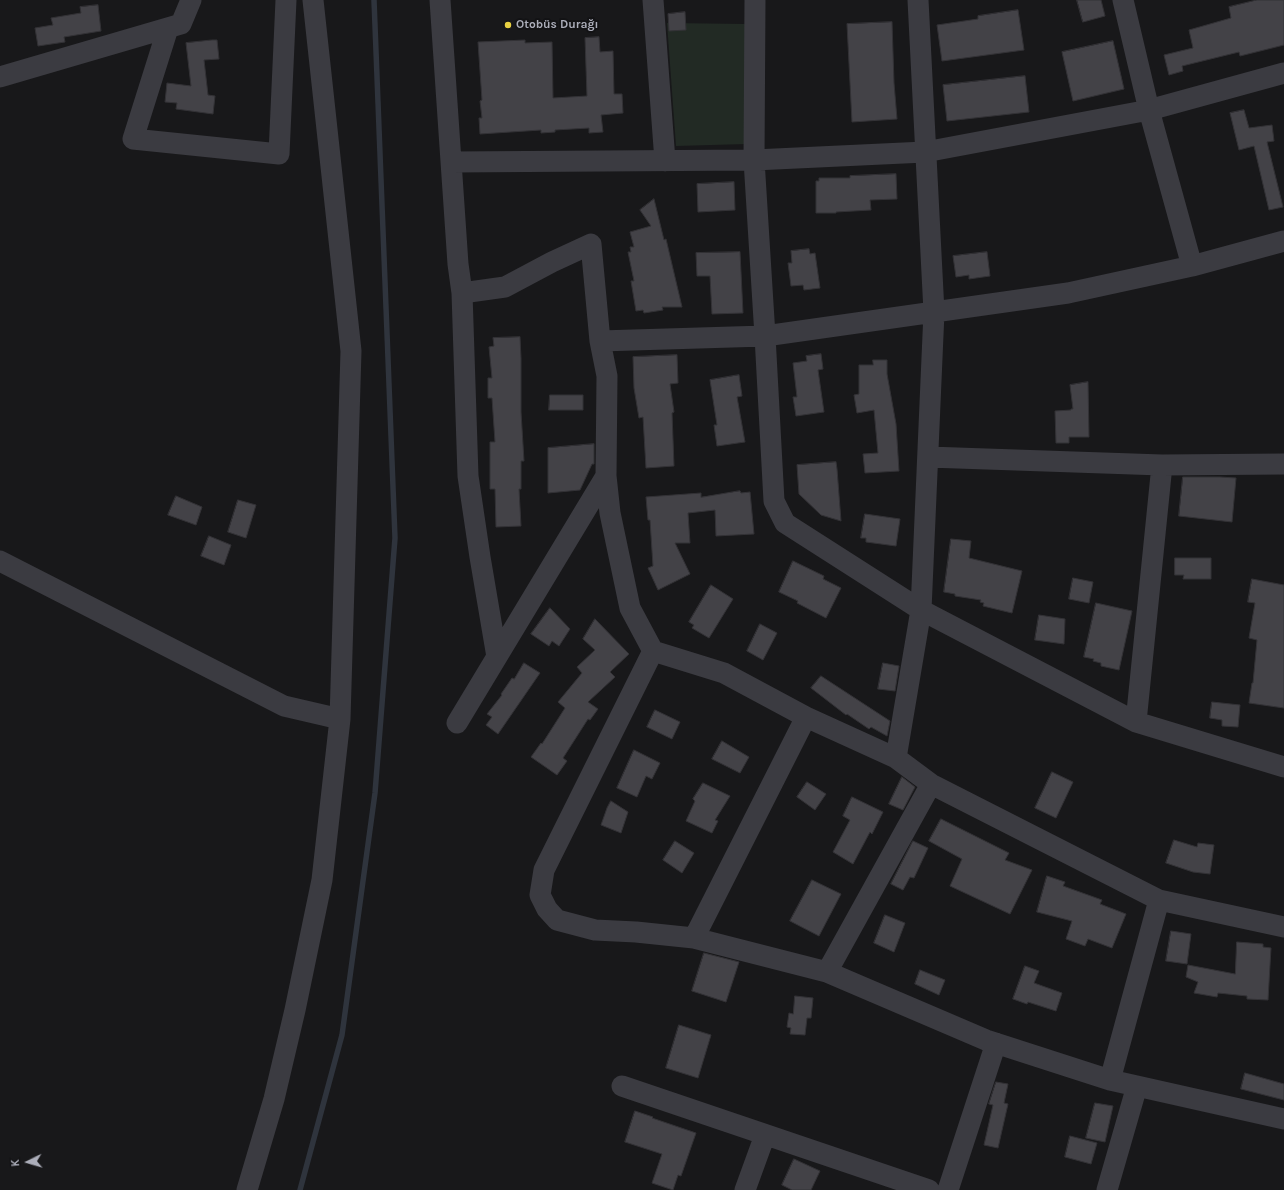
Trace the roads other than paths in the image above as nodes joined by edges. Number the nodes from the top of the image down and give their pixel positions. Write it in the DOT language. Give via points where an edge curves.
graph roads {
  1 [pos="190,0"];
  2 [pos="286,0"];
  3 [pos="313,0"];
  4 [pos="440,0"];
  5 [pos="653,0"];
  6 [pos="755,0"];
  7 [pos="918,0"];
  8 [pos="1123,0"];
  9 [pos="168,28"];
  10 [pos="1284,72"];
  11 [pos="0,77"];
  12 [pos="1150,110"];
  13 [pos="925,152"];
  14 [pos="754,160"];
  15 [pos="664,161"];
  16 [pos="451,162"];
  17 [pos="1284,241"];
  18 [pos="1192,266"];
  19 [pos="462,293"];
  20 [pos="934,312"];
  21 [pos="765,336"];
  22 [pos="600,340"];
  23 [pos="928,457"];
  24 [pos="1284,464"];
  25 [pos="1162,465"];
  26 [pos="606,476"];
  27 [pos="0,561"];
  28 [pos="921,610"];
  29 [pos="653,651"];
  30 [pos="497,657"];
  31 [pos="806,717"];
  32 [pos="340,719"];
  33 [pos="1136,722"];
  34 [pos="457,723"];
  35 [pos="896,758"];
  36 [pos="1284,767"];
  37 [pos="931,784"];
  38 [pos="1159,900"];
  39 [pos="1284,927"];
  40 [pos="694,938"];
  41 [pos="827,972"];
  42 [pos="996,1043"];
  43 [pos="1110,1080"];
  44 [pos="622,1086"];
  45 [pos="1137,1086"];
  46 [pos="1284,1119"];
  47 [pos="765,1135"];
  48 [pos="247,1190"];
  49 [pos="745,1190"];
  50 [pos="929,1190"];
  51 [pos="948,1190"];
  52 [pos="1107,1190"];
  1 -- 9 [label="street" via="181,24"];
  2 -- 9 [label="street" via="279,154 133,139"];
  3 -- 32 [label="street" via="351,352"];
  4 -- 16 [label="street"];
  5 -- 15 [label="street"];
  6 -- 14 [label="street"];
  7 -- 13 [label="street"];
  8 -- 12 [label="street"];
  9 -- 11 [label="street"];
  10 -- 12 [label="street"];
  12 -- 13 [label="street"];
  12 -- 18 [label="street"];
  13 -- 14 [label="street"];
  13 -- 20 [label="street"];
  14 -- 15 [label="street"];
  14 -- 21 [label="street"];
  15 -- 16 [label="street"];
  16 -- 19 [label="street"];
  17 -- 18 [label="street"];
  18 -- 20 [label="street" via="1068,293"];
  19 -- 22 [label="street" via="505,288 590,244"];
  19 -- 30 [label="street" via="468,476"];
  20 -- 21 [label="street"];
  20 -- 23 [label="street"];
  21 -- 22 [label="street"];
  21 -- 28 [label="street" via="774,501 785,523"];
  22 -- 26 [label="street" via="606,376"];
  23 -- 25 [label="street"];
  23 -- 28 [label="street"];
  24 -- 25 [label="street"];
  25 -- 33 [label="street"];
  26 -- 29 [label="street" via="610,513 630,608"];
  26 -- 30 [label="street"];
  27 -- 32 [label="street" via="284,706"];
  28 -- 33 [label="street"];
  28 -- 35 [label="street"];
  29 -- 31 [label="street" via="724,673"];
  29 -- 40 [label="street" via="544,870 540,895 547,909 557,920 595,930"];
  30 -- 34 [label="street"];
  31 -- 35 [label="street"];
  31 -- 40 [label="street"];
  32 -- 48 [label="street" via="322,880 276,1091"];
  33 -- 36 [label="street"];
  35 -- 37 [label="street"];
  37 -- 38 [label="street"];
  37 -- 41 [label="street"];
  38 -- 39 [label="street"];
  38 -- 43 [label="street"];
  40 -- 41 [label="street"];
  41 -- 42 [label="street"];
  42 -- 43 [label="street"];
  42 -- 51 [label="street"];
  43 -- 45 [label="street"];
  44 -- 47 [label="street"];
  45 -- 46 [label="street"];
  45 -- 52 [label="street"];
  47 -- 49 [label="street"];
  47 -- 50 [label="street"];
}
